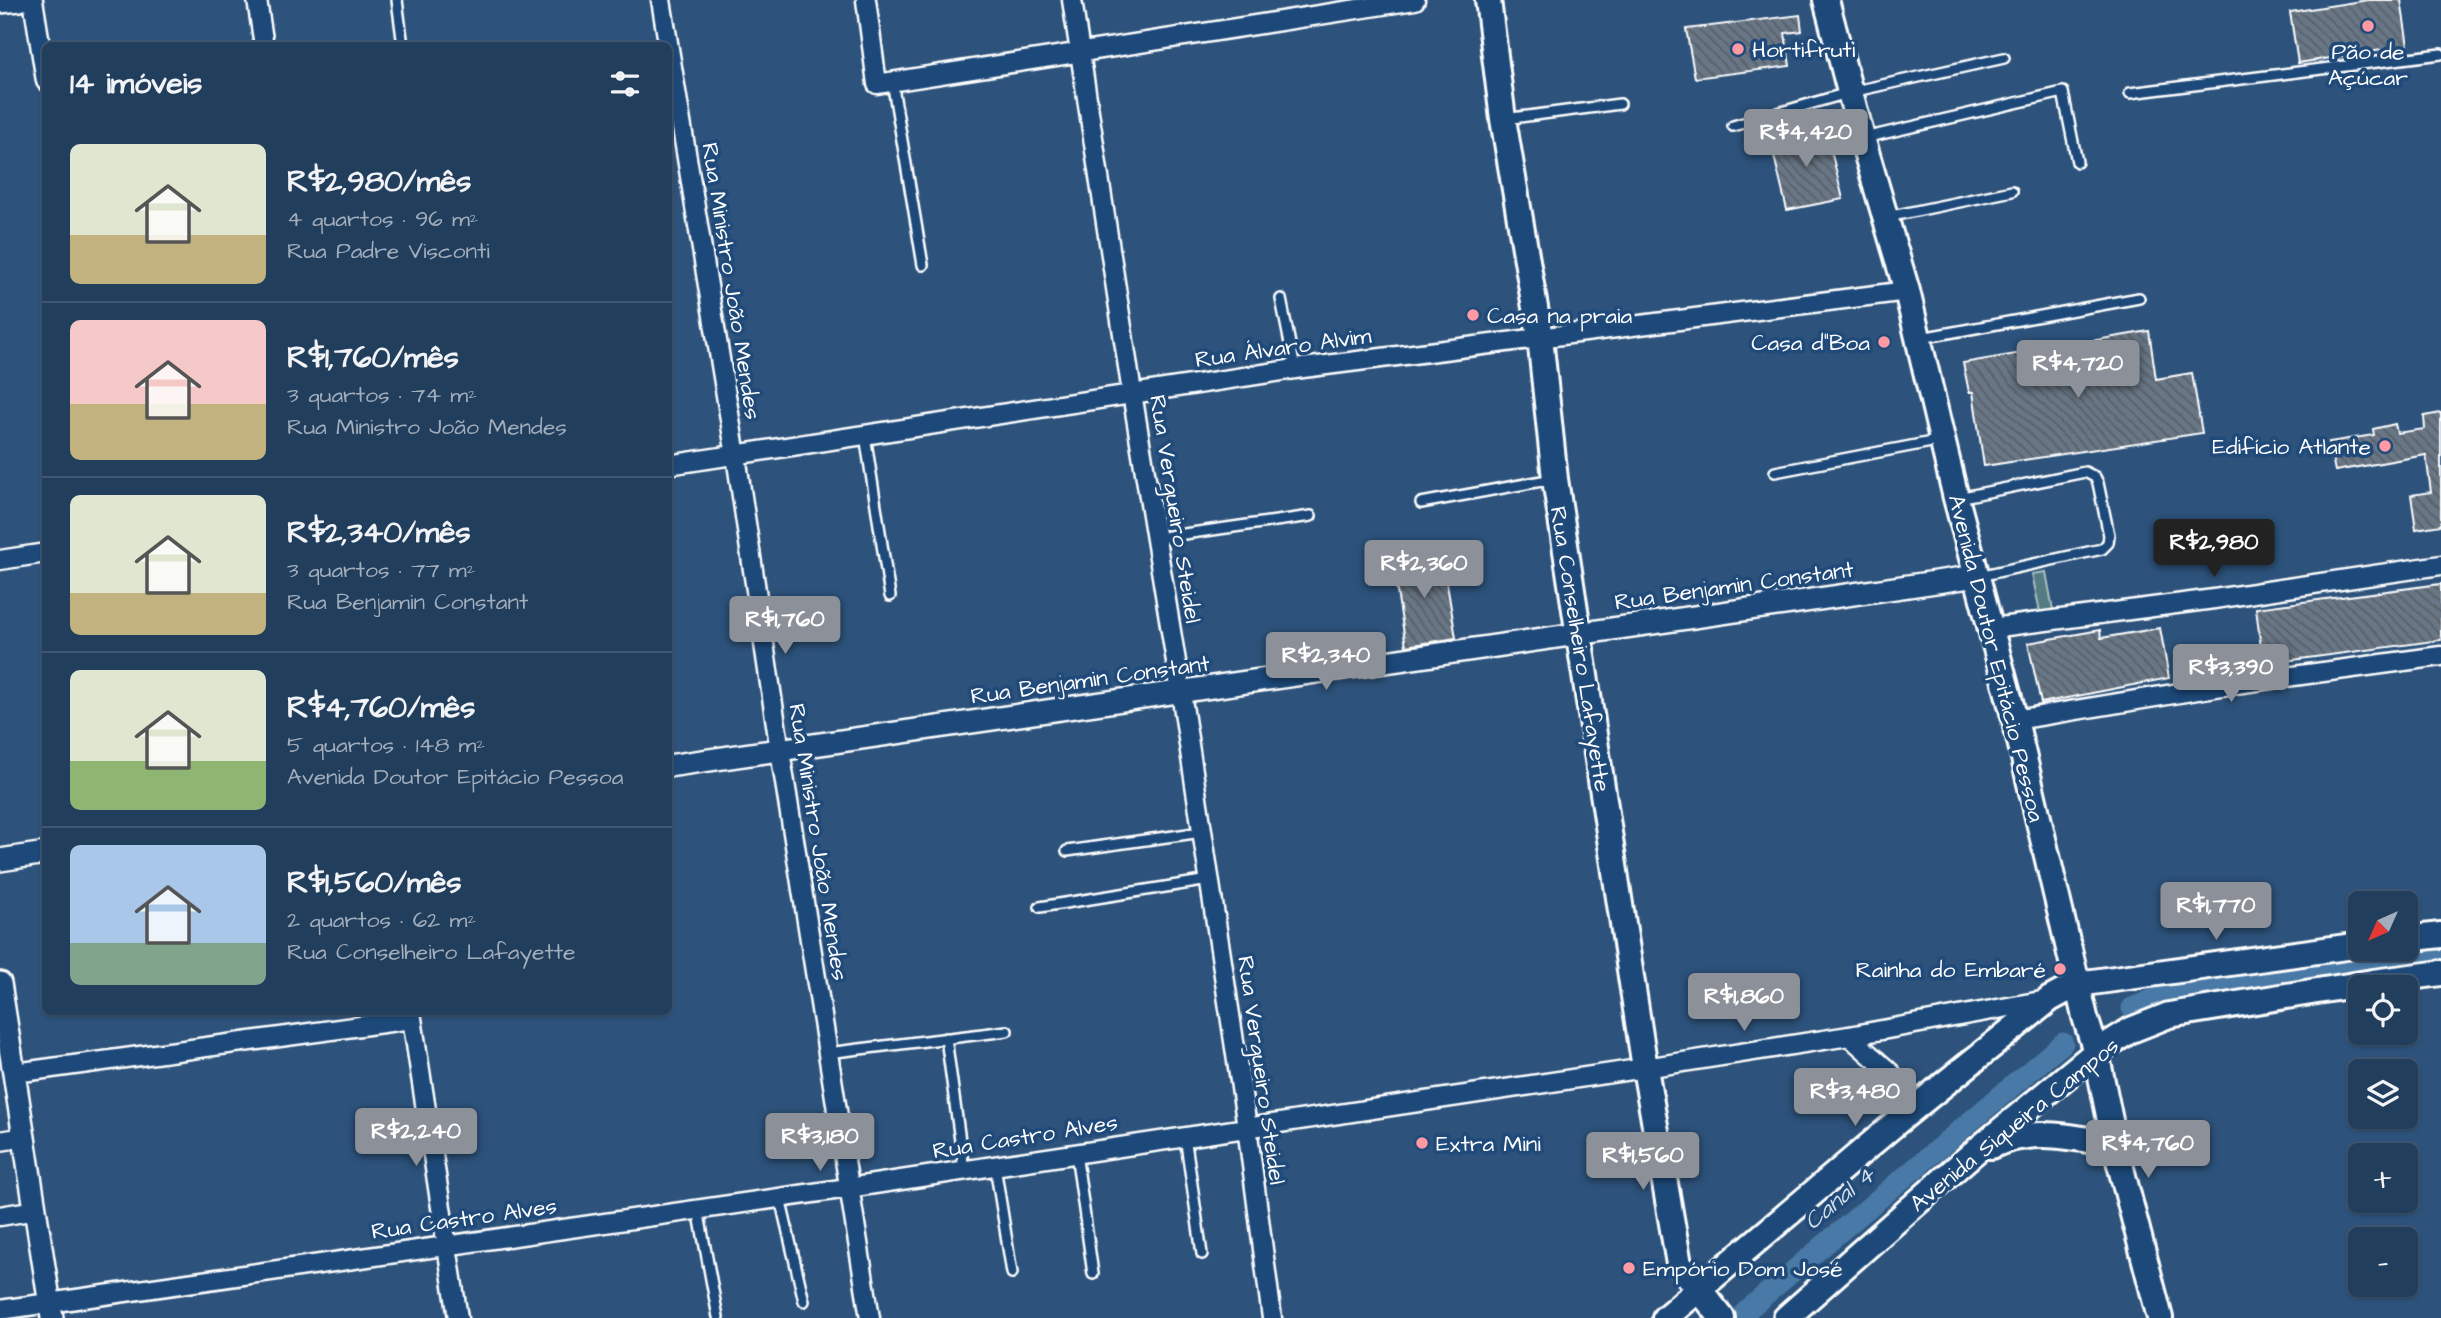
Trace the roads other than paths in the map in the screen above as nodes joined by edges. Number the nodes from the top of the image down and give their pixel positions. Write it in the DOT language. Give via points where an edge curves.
graph roads {
  1 [pos="20,0"];
  2 [pos="33,0"];
  3 [pos="257,0"];
  4 [pos="397,0"];
  5 [pos="661,0"];
  6 [pos="866,0"];
  7 [pos="1072,0"];
  8 [pos="1415,0"];
  9 [pos="1488,0"];
  10 [pos="1826,0"];
  11 [pos="0,2"];
  12 [pos="263,42"];
  13 [pos="402,42"];
  14 [pos="668,42"];
  15 [pos="1080,51"];
  16 [pos="2441,54"];
  17 [pos="42,56"];
  18 [pos="2004,58"];
  19 [pos="672,67"];
  20 [pos="892,81"];
  21 [pos="1851,92"];
  22 [pos="2130,93"];
  23 [pos="1620,104"];
  24 [pos="1503,119"];
  25 [pos="1733,126"];
  26 [pos="1862,138"];
  27 [pos="2077,162"];
  28 [pos="2012,191"];
  29 [pos="1886,217"];
  30 [pos="923,265"];
  31 [pos="1907,291"];
  32 [pos="2140,298"];
  33 [pos="1282,299"];
  34 [pos="1540,337"];
  35 [pos="1917,339"];
  36 [pos="1295,369"];
  37 [pos="1132,393"];
  38 [pos="865,435"];
  39 [pos="1944,440"];
  40 [pos="736,456"];
  41 [pos="672,464"];
  42 [pos="1775,472"];
  43 [pos="1555,479"];
  44 [pos="1956,498"];
  45 [pos="1421,503"];
  46 [pos="1311,516"];
  47 [pos="1156,538"];
  48 [pos="42,554"];
  49 [pos="0,560"];
  50 [pos="2441,565"];
  51 [pos="1977,576"];
  52 [pos="890,596"];
  53 [pos="1992,628"];
  54 [pos="1580,634"];
  55 [pos="2441,656"];
  56 [pos="1181,692"];
  57 [pos="2015,720"];
  58 [pos="780,751"];
  59 [pos="672,765"];
  60 [pos="1202,831"];
  61 [pos="1068,851"];
  62 [pos="42,854"];
  63 [pos="0,860"];
  64 [pos="1209,880"];
  65 [pos="1040,907"];
  66 [pos="2441,934"];
  67 [pos="2418,937"];
  68 [pos="2348,947"];
  69 [pos="2441,973"];
  70 [pos="2078,984"];
  71 [pos="0,986"];
  72 [pos="2050,999"];
  73 [pos="412,1015"];
  74 [pos="1007,1031"];
  75 [pos="1849,1036"];
  76 [pos="946,1038"];
  77 [pos="2096,1052"];
  78 [pos="827,1053"];
  79 [pos="9,1068"];
  80 [pos="1645,1068"];
  81 [pos="1897,1122"];
  82 [pos="1247,1127"];
  83 [pos="1185,1136"];
  84 [pos="24,1138"];
  85 [pos="0,1141"];
  86 [pos="2115,1146"];
  87 [pos="1076,1153"];
  88 [pos="1971,1155"];
  89 [pos="995,1166"];
  90 [pos="964,1170"];
  91 [pos="848,1188"];
  92 [pos="780,1198"];
  93 [pos="698,1209"];
  94 [pos="36,1210"];
  95 [pos="0,1216"];
  96 [pos="447,1245"];
  97 [pos="1202,1254"];
  98 [pos="1012,1273"];
  99 [pos="1093,1273"];
  100 [pos="804,1301"];
  101 [pos="1710,1304"];
  102 [pos="0,1310"];
  103 [pos="51,1311"];
  104 [pos="718,1317"];
  105 [pos="458,1318"];
  106 [pos="870,1318"];
  107 [pos="1272,1318"];
  108 [pos="1665,1318"];
  109 [pos="1786,1318"];
  110 [pos="2160,1318"];
  1 -- 11 [label="street"];
  2 -- 17 [label="street"];
  3 -- 12 [label="street"];
  4 -- 13 [label="lane"];
  5 -- 14 [label="street, Rua Ministro João Mendes"];
  6 -- 20 [label="street" via="877,83"];
  7 -- 15 [label="street, Rua Vergueiro Steidel"];
  8 -- 15 [label="street"];
  9 -- 24 [label="main road, Rua Conselheiro Lafayette"];
  10 -- 21 [label="main road, Avenida Doutor Epitácio Pessoa"];
  15 -- 20 [label="street"];
  15 -- 37 [label="street, Rua Vergueiro Steidel"];
  16 -- 22 [label="lane"];
  18 -- 21 [label="lane"];
  19 -- 40 [label="street, Rua Ministro João Mendes"];
  20 -- 30 [label="lane"];
  21 -- 25 [label="lane"];
  21 -- 26 [label="main road, Avenida Doutor Epitácio Pessoa"];
  23 -- 24 [label="lane"];
  24 -- 34 [label="main road, Rua Conselheiro Lafayette"];
  26 -- 27 [label="lane" via="2063,92"];
  26 -- 29 [label="main road, Avenida Doutor Epitácio Pessoa"];
  28 -- 29 [label="lane"];
  29 -- 31 [label="main road, Avenida Doutor Epitácio Pessoa"];
  31 -- 34 [label="street, Rua Álvaro Alvim"];
  31 -- 35 [label="main road, Avenida Doutor Epitácio Pessoa"];
  32 -- 35 [label="lane"];
  33 -- 36 [label="lane"];
  34 -- 36 [label="street, Rua Álvaro Alvim"];
  34 -- 43 [label="main road, Rua Conselheiro Lafayette"];
  35 -- 39 [label="main road, Avenida Doutor Epitácio Pessoa"];
  36 -- 37 [label="street, Rua Álvaro Alvim"];
  37 -- 38 [label="street, Rua Álvaro Alvim"];
  37 -- 47 [label="street, Rua Vergueiro Steidel"];
  38 -- 40 [label="street, Rua Álvaro Alvim"];
  38 -- 52 [label="lane"];
  39 -- 42 [label="lane"];
  39 -- 44 [label="main road, Avenida Doutor Epitácio Pessoa"];
  40 -- 41 [label="street, Rua Álvaro Alvim"];
  40 -- 58 [label="street, Rua Ministro João Mendes"];
  43 -- 45 [label="lane"];
  43 -- 54 [label="main road, Rua Conselheiro Lafayette"];
  44 -- 51 [label="main road, Avenida Doutor Epitácio Pessoa"];
  44 -- 51 [label="lane" via="2085,472 2098,483 2109,540 2102,549"];
  46 -- 47 [label="lane"];
  47 -- 56 [label="street, Rua Vergueiro Steidel"];
  48 -- 49 [label="street"];
  50 -- 53 [label="street"];
  51 -- 53 [label="main road, Avenida Doutor Epitácio Pessoa"];
  51 -- 54 [label="street, Rua Benjamin Constant"];
  53 -- 57 [label="main road, Avenida Doutor Epitácio Pessoa"];
  54 -- 56 [label="street, Rua Benjamin Constant"];
  54 -- 80 [label="main road, Rua Conselheiro Lafayette"];
  55 -- 57 [label="street"];
  56 -- 58 [label="street, Rua Benjamin Constant"];
  56 -- 60 [label="street, Rua Vergueiro Steidel"];
  57 -- 70 [label="main road, Avenida Doutor Epitácio Pessoa"];
  58 -- 59 [label="street, Rua Benjamin Constant"];
  58 -- 78 [label="street, Rua Ministro João Mendes"];
  60 -- 61 [label="lane"];
  60 -- 64 [label="street, Rua Vergueiro Steidel"];
  62 -- 63 [label="street"];
  64 -- 65 [label="lane"];
  64 -- 82 [label="street, Rua Vergueiro Steidel"];
  66 -- 67 [label="main road"];
  68 -- 70 [label="main road"];
  69 -- 77 [label="main road, Avenida Siqueira Campos" via="2169,1015 2131,1030"];
  70 -- 72 [label="main road"];
  70 -- 77 [label="main road, Avenida Doutor Epitácio Pessoa"];
  71 -- 79 [label="street"];
  72 -- 75 [label="street, Rua Castro Alves"];
  72 -- 81 [label="main road"];
  73 -- 79 [label="street"];
  73 -- 96 [label="street"];
  74 -- 76 [label="lane"];
  75 -- 80 [label="street, Rua Castro Alves"];
  75 -- 81 [label="street" via="1892,1074"];
  76 -- 78 [label="lane"];
  76 -- 90 [label="lane"];
  77 -- 86 [label="main road, Avenida Doutor Epitácio Pessoa"];
  77 -- 88 [label="main road, Avenida Siqueira Campos"];
  78 -- 91 [label="street, Rua Ministro João Mendes"];
  79 -- 84 [label="street"];
  80 -- 82 [label="street, Rua Castro Alves"];
  80 -- 101 [label="main road, Rua Conselheiro Lafayette" via="1679,1264"];
  81 -- 101 [label="main road"];
  82 -- 83 [label="street, Rua Castro Alves"];
  82 -- 107 [label="street, Rua Vergueiro Steidel"];
  83 -- 87 [label="street, Rua Castro Alves"];
  83 -- 97 [label="lane"];
  84 -- 85 [label="street"];
  84 -- 94 [label="street"];
  86 -- 88 [label="main road" via="2057,1135 2023,1136 2004,1139"];
  86 -- 110 [label="main road, Avenida Doutor Epitácio Pessoa"];
  87 -- 89 [label="street, Rua Castro Alves"];
  87 -- 99 [label="lane"];
  88 -- 109 [label="main road, Avenida Siqueira Campos"];
  89 -- 90 [label="street, Rua Castro Alves"];
  89 -- 98 [label="lane"];
  90 -- 91 [label="street, Rua Castro Alves"];
  91 -- 92 [label="street, Rua Castro Alves"];
  91 -- 106 [label="street, Rua Ministro João Mendes"];
  92 -- 93 [label="street, Rua Castro Alves"];
  92 -- 100 [label="lane"];
  93 -- 96 [label="street, Rua Castro Alves"];
  93 -- 104 [label="lane"];
  94 -- 95 [label="street"];
  94 -- 103 [label="street"];
  96 -- 103 [label="street, Rua Castro Alves"];
  96 -- 105 [label="street"];
  101 -- 108 [label="main road"];
  102 -- 103 [label="street, Rua Castro Alves"];
}
